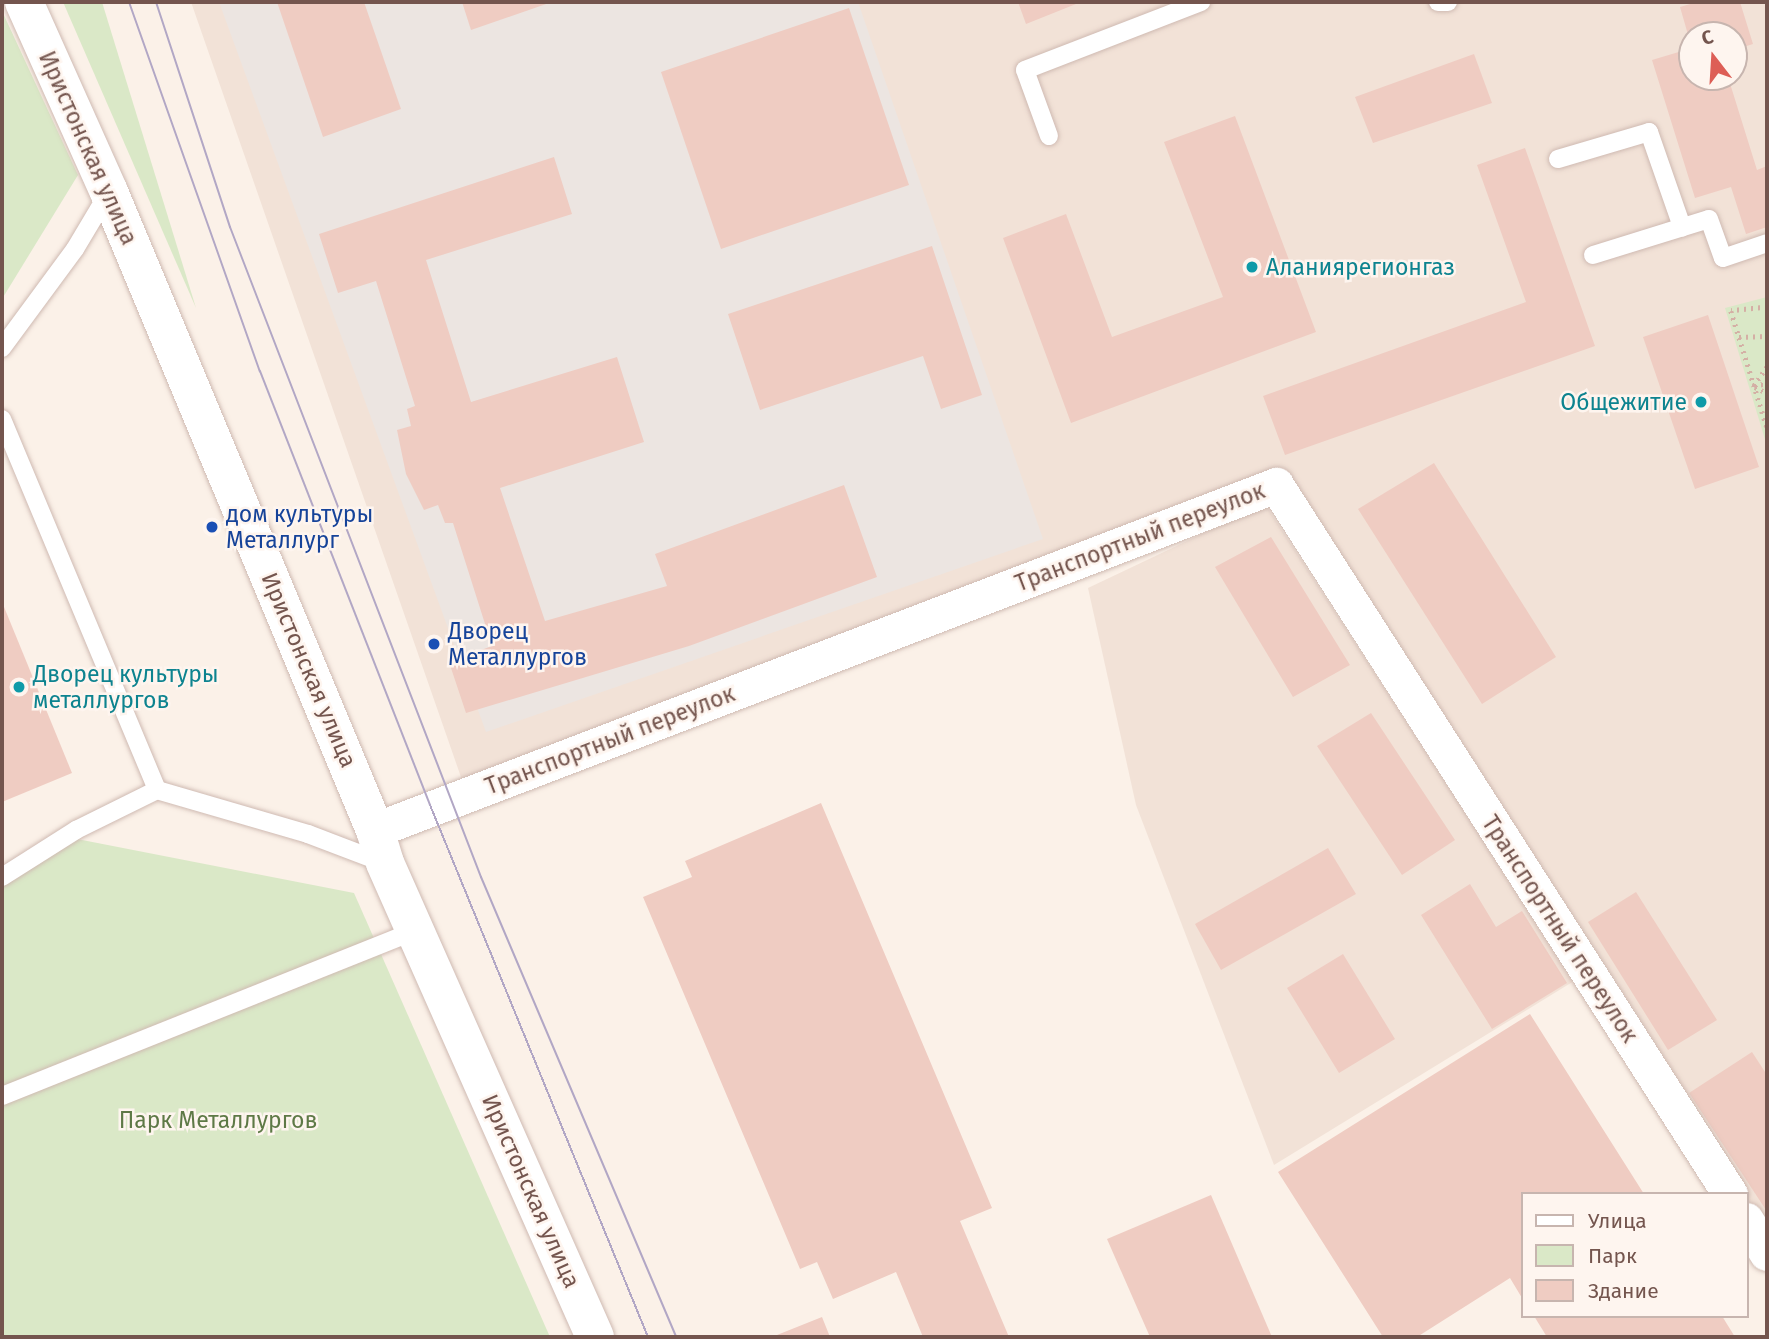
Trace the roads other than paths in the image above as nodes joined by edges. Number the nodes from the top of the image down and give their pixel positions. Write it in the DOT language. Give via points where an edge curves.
graph roads {
  1 [pos="24,2"];
  2 [pos="1201,2"];
  3 [pos="1438,2"];
  4 [pos="1448,2"];
  5 [pos="1049,136"];
  6 [pos="1558,159"];
  7 [pos="109,192"];
  8 [pos="1682,227"];
  9 [pos="1767,243"];
  10 [pos="1593,256"];
  11 [pos="2,348"];
  12 [pos="2,419"];
  13 [pos="157,790"];
  14 [pos="380,846"];
  15 [pos="2,877"];
  16 [pos="417,930"];
  17 [pos="2,1096"];
  18 [pos="1729,1192"];
  19 [pos="1748,1223"];
  20 [pos="1767,1253"];
  21 [pos="595,1337"];
  1 -- 7 [label="main road, Иристонская улица"];
  2 -- 5 [label="lane" via="1025,69"];
  3 -- 4 [label="lane"];
  6 -- 8 [label="lane" via="1649,132"];
  7 -- 11 [label="lane" via="75,249"];
  7 -- 14 [label="main road, Иристонская улица"];
  8 -- 9 [label="lane" via="1709,219 1723,258"];
  8 -- 10 [label="lane"];
  12 -- 13 [label="lane"];
  13 -- 14 [label="lane" via="308,834"];
  13 -- 15 [label="lane" via="76,830"];
  14 -- 16 [label="main road, Иристонская улица"];
  14 -- 18 [label="street, Транспортный переулок" via="1276,485"];
  16 -- 17 [label="lane"];
  16 -- 21 [label="main road, Иристонская улица"];
  19 -- 20 [label="street"];
}
